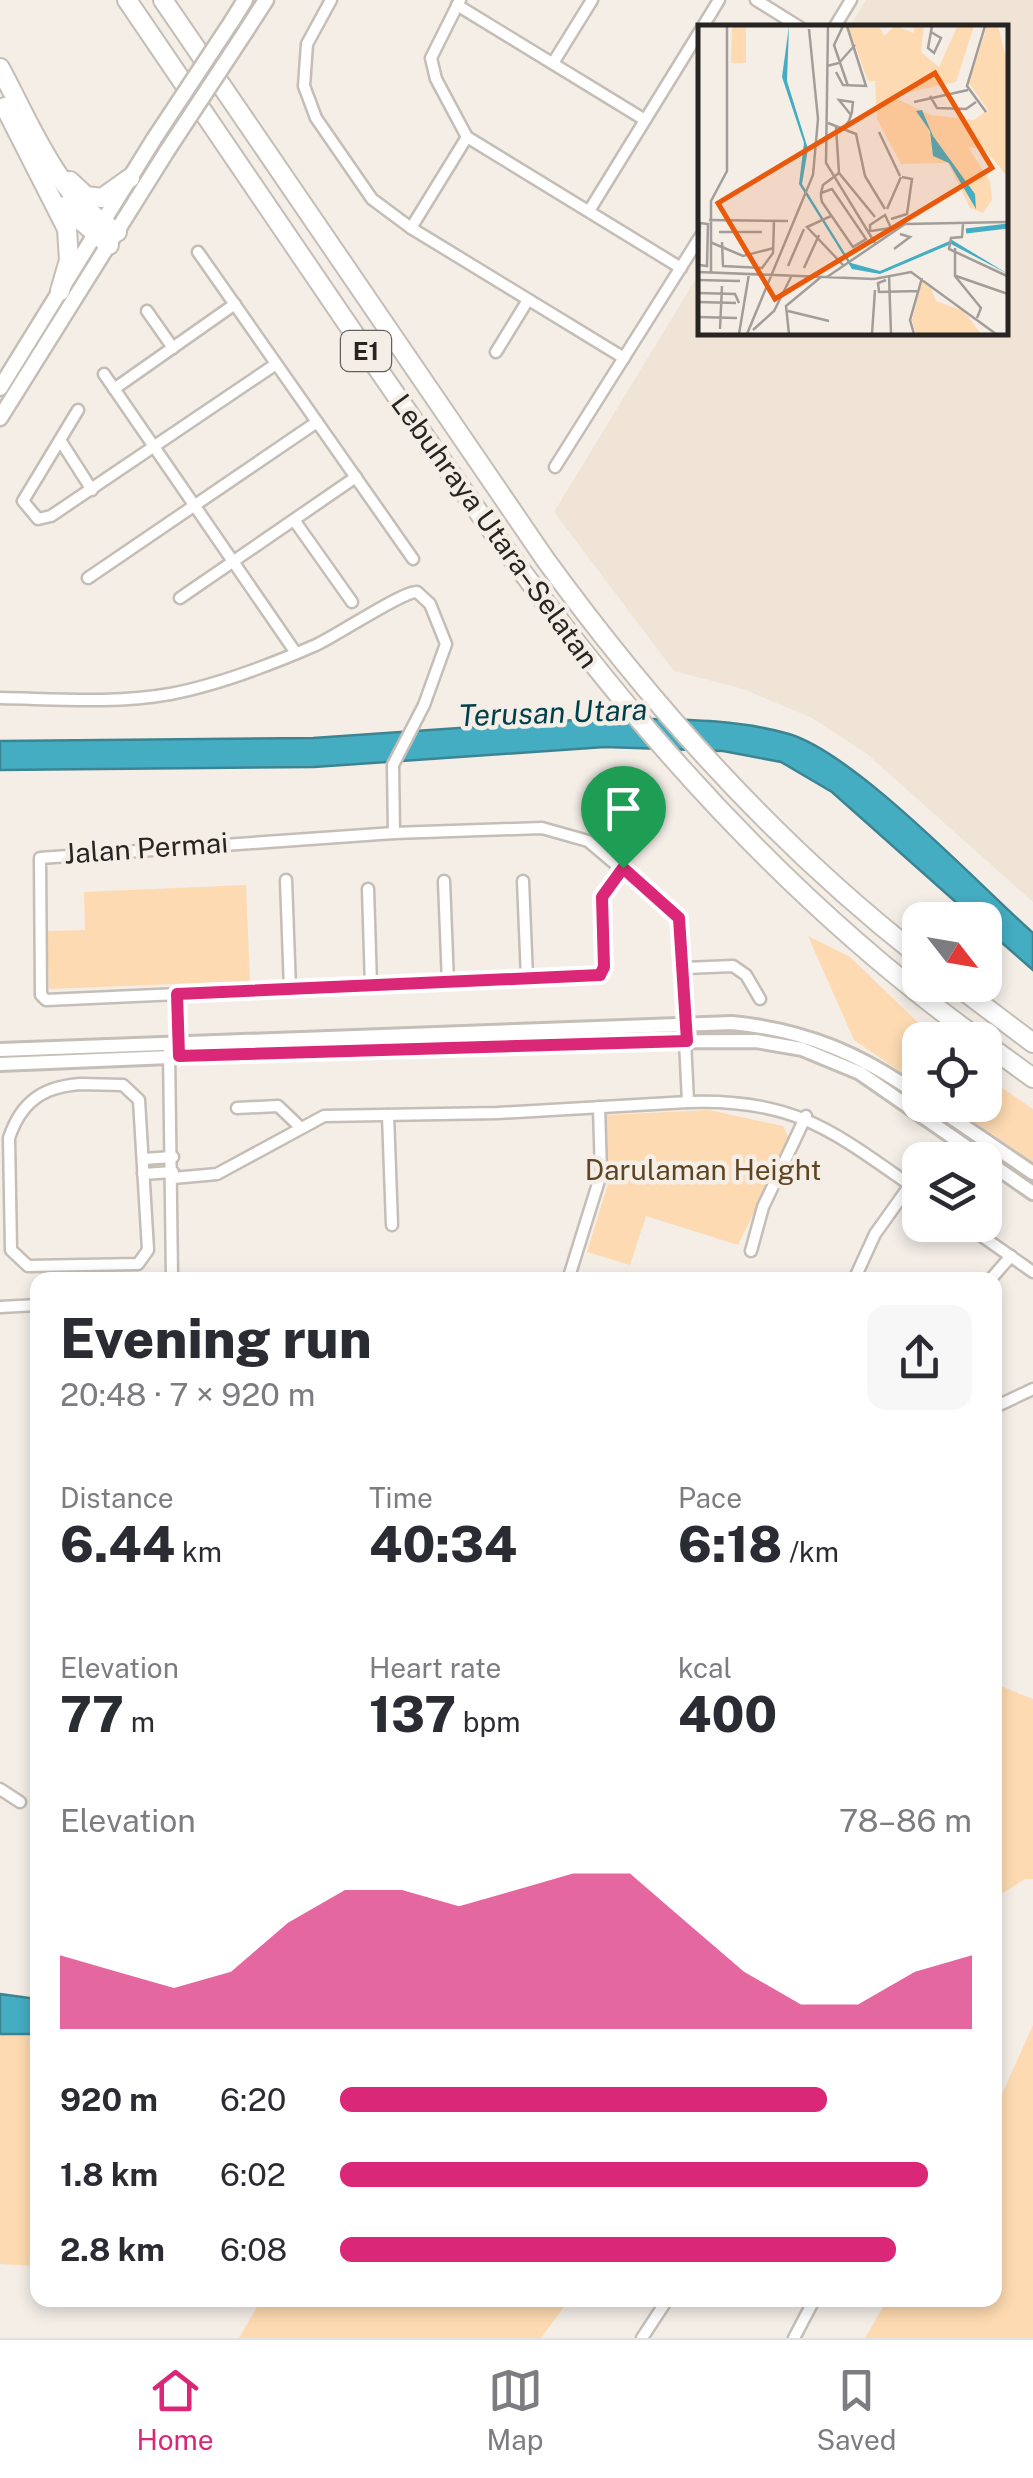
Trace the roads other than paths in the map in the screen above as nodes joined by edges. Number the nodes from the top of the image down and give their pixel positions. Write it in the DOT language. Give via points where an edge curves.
graph roads {
  1 [pos="127,0"];
  2 [pos="163,0"];
  3 [pos="245,0"];
  4 [pos="266,0"];
  5 [pos="332,0"];
  6 [pos="592,0"];
  7 [pos="720,0"];
  8 [pos="756,0"];
  9 [pos="851,0"];
  10 [pos="458,2"];
  11 [pos="704,25"];
  12 [pos="796,25"];
  13 [pos="836,25"];
  14 [pos="698,35"];
  15 [pos="553,63"];
  16 [pos="0,68"];
  17 [pos="8,102"];
  18 [pos="645,120"];
  19 [pos="467,137"];
  20 [pos="130,178"];
  21 [pos="589,211"];
  22 [pos="411,228"];
  23 [pos="106,234"];
  24 [pos="698,240"];
  25 [pos="198,252"];
  26 [pos="681,268"];
  27 [pos="60,290"];
  28 [pos="528,300"];
  29 [pos="235,304"];
  30 [pos="146,311"];
  31 [pos="172,348"];
  32 [pos="496,352"];
  33 [pos="624,358"];
  34 [pos="276,364"];
  35 [pos="104,374"];
  36 [pos="0,388"];
  37 [pos="114,389"];
  38 [pos="78,410"];
  39 [pos="0,418"];
  40 [pos="317,422"];
  41 [pos="60,440"];
  42 [pos="154,447"];
  43 [pos="555,467"];
  44 [pos="356,477"];
  45 [pos="92,490"];
  46 [pos="193,504"];
  47 [pos="294,520"];
  48 [pos="413,560"];
  49 [pos="234,563"];
  50 [pos="88,578"];
  51 [pos="180,598"];
  52 [pos="352,602"];
  53 [pos="296,653"];
  54 [pos="0,698"];
  55 [pos="394,832"];
  56 [pos="623,868"];
  57 [pos="286,880"];
  58 [pos="444,881"];
  59 [pos="523,881"];
  60 [pos="368,890"];
  61 [pos="902,942"];
  62 [pos="684,968"];
  63 [pos="527,978"];
  64 [pos="448,983"];
  65 [pos="371,986"];
  66 [pos="290,989"];
  67 [pos="177,994"];
  68 [pos="760,998"];
  69 [pos="979,1002"];
  70 [pos="958,1022"];
  71 [pos="688,1024"];
  72 [pos="687,1041"];
  73 [pos="1033,1043"];
  74 [pos="0,1050"];
  75 [pos="174,1050"];
  76 [pos="1002,1056"];
  77 [pos="78,1060"];
  78 [pos="19,1062"];
  79 [pos="0,1064"];
  80 [pos="0,1076"];
  81 [pos="1033,1078"];
  82 [pos="80,1084"];
  83 [pos="902,1084"];
  84 [pos="688,1102"];
  85 [pos="599,1107"];
  86 [pos="236,1108"];
  87 [pos="388,1115"];
  88 [pos="806,1116"];
  89 [pos="958,1122"];
  90 [pos="299,1126"];
  91 [pos="172,1157"];
  92 [pos="143,1159"];
  93 [pos="1033,1173"];
  94 [pos="144,1174"];
  95 [pos="173,1175"];
  96 [pos="902,1180"];
  97 [pos="1033,1193"];
  98 [pos="902,1204"];
  99 [pos="392,1225"];
  100 [pos="991,1242"];
  101 [pos="751,1252"];
  102 [pos="1011,1256"];
  103 [pos="173,1272"];
  104 [pos="570,1272"];
  105 [pos="858,1272"];
  106 [pos="997,1272"];
  107 [pos="1033,1272"];
  108 [pos="30,1305"];
  109 [pos="0,1307"];
  110 [pos="1033,1389"];
  111 [pos="1002,1404"];
  112 [pos="0,1789"];
  113 [pos="20,1802"];
  114 [pos="662,2307"];
  115 [pos="810,2307"];
  116 [pos="642,2338"];
  117 [pos="794,2338"];
  1 -- 70 [label="highway, Lebuhraya Utara–Selatan / E1" via="494,536 615,696 851,936"];
  2 -- 61 [label="highway, Lebuhraya Utara–Selatan / E1" via="545,559 639,679 708,758"];
  3 -- 20 [label="main road, bridge"];
  4 -- 23 [label="main road, bridge"];
  5 -- 22 [label="street" via="308,44 307,98 372,198"];
  6 -- 15 [label="street"];
  7 -- 11 [label="street"];
  8 -- 12 [label="street"];
  9 -- 13 [label="street"];
  10 -- 15 [label="street"];
  10 -- 19 [label="street" via="431,58"];
  14 -- 18 [label="street"];
  15 -- 18 [label="street"];
  16 -- 17 [label="highway"];
  17 -- 20 [label="highway" via="79,192 102,198"];
  17 -- 23 [label="highway" via="58,198"];
  17 -- 27 [label="highway" via="67,229 69,260"];
  18 -- 21 [label="street"];
  19 -- 21 [label="street"];
  19 -- 22 [label="street"];
  20 -- 23 [label="main road"];
  21 -- 26 [label="street"];
  22 -- 28 [label="street"];
  23 -- 27 [label="main road"];
  23 -- 39 [label="main road"];
  24 -- 26 [label="street"];
  25 -- 29 [label="street"];
  26 -- 33 [label="street"];
  27 -- 36 [label="main road"];
  28 -- 32 [label="street"];
  28 -- 33 [label="street"];
  29 -- 31 [label="street"];
  29 -- 34 [label="street"];
  30 -- 31 [label="street"];
  31 -- 37 [label="street"];
  33 -- 43 [label="street"];
  34 -- 40 [label="street"];
  34 -- 42 [label="street"];
  35 -- 37 [label="street"];
  37 -- 42 [label="street"];
  38 -- 41 [label="street"];
  40 -- 44 [label="street"];
  40 -- 46 [label="street"];
  41 -- 45 [label="street"];
  41 -- 45 [label="street" via="25,495 25,506 43,520"];
  42 -- 45 [label="street"];
  42 -- 46 [label="street"];
  44 -- 47 [label="street"];
  44 -- 48 [label="street"];
  46 -- 49 [label="street"];
  46 -- 50 [label="street"];
  47 -- 49 [label="street"];
  47 -- 52 [label="street"];
  49 -- 51 [label="street"];
  49 -- 53 [label="street"];
  53 -- 54 [label="street" via="170,694"];
  53 -- 55 [label="street" via="408,592 422,594 440,622 446,644 394,766"];
  55 -- 56 [label="street, Jalan Permai" via="542,828 588,842"];
  55 -- 67 [label="street, Jalan Permai" via="40,858 42,999"];
  56 -- 62 [label="street, Jalan Permai" via="679,918"];
  56 -- 63 [label="street, Jalan Permai" via="602,897 600,975"];
  57 -- 66 [label="street"];
  58 -- 64 [label="street"];
  59 -- 63 [label="street"];
  60 -- 65 [label="street"];
  62 -- 68 [label="street" via="733,966"];
  62 -- 71 [label="street, Jalan Permai"];
  63 -- 64 [label="street, Jalan Permai"];
  64 -- 65 [label="street, Jalan Permai"];
  65 -- 66 [label="street, Jalan Permai"];
  66 -- 67 [label="street, Jalan Permai"];
  67 -- 75 [label="street"];
  69 -- 73 [label="highway"];
  71 -- 72 [label="street, Jalan Permai"];
  71 -- 75 [label="street"];
  71 -- 83 [label="street" via="801,1034 866,1060"];
  72 -- 75 [label="street"];
  72 -- 84 [label="street, Jalan Permai"];
  72 -- 97 [label="street" via="756,1041 832,1060 884,1088"];
  74 -- 75 [label="street"];
  75 -- 77 [label="street"];
  75 -- 91 [label="street"];
  76 -- 81 [label="highway, Lebuhraya Utara–Selatan / E1"];
  77 -- 78 [label="street"];
  77 -- 82 [label="street"];
  78 -- 79 [label="street"];
  78 -- 80 [label="street"];
  82 -- 92 [label="street" via="123,1085 136,1094"];
  82 -- 94 [label="street" via="39,1092 13,1126 11,1250 18,1260 40,1267 142,1262 148,1250"];
  84 -- 85 [label="street"];
  84 -- 88 [label="street" via="745,1103"];
  85 -- 87 [label="street"];
  85 -- 104 [label="street" via="601,1174"];
  86 -- 90 [label="street" via="278,1106"];
  87 -- 90 [label="street" via="324,1116"];
  87 -- 99 [label="street"];
  88 -- 96 [label="street"];
  88 -- 101 [label="street"];
  89 -- 93 [label="street"];
  90 -- 95 [label="street" via="218,1174"];
  91 -- 92 [label="street"];
  91 -- 95 [label="street"];
  92 -- 94 [label="street"];
  94 -- 95 [label="street"];
  95 -- 103 [label="street"];
  98 -- 105 [label="street" via="875,1234"];
  100 -- 102 [label="street"];
  102 -- 106 [label="street"];
  102 -- 107 [label="street"];
  108 -- 109 [label="street"];
  110 -- 111 [label="street"];
  112 -- 113 [label="street"];
  114 -- 116 [label="street"];
  115 -- 117 [label="street"];
}
